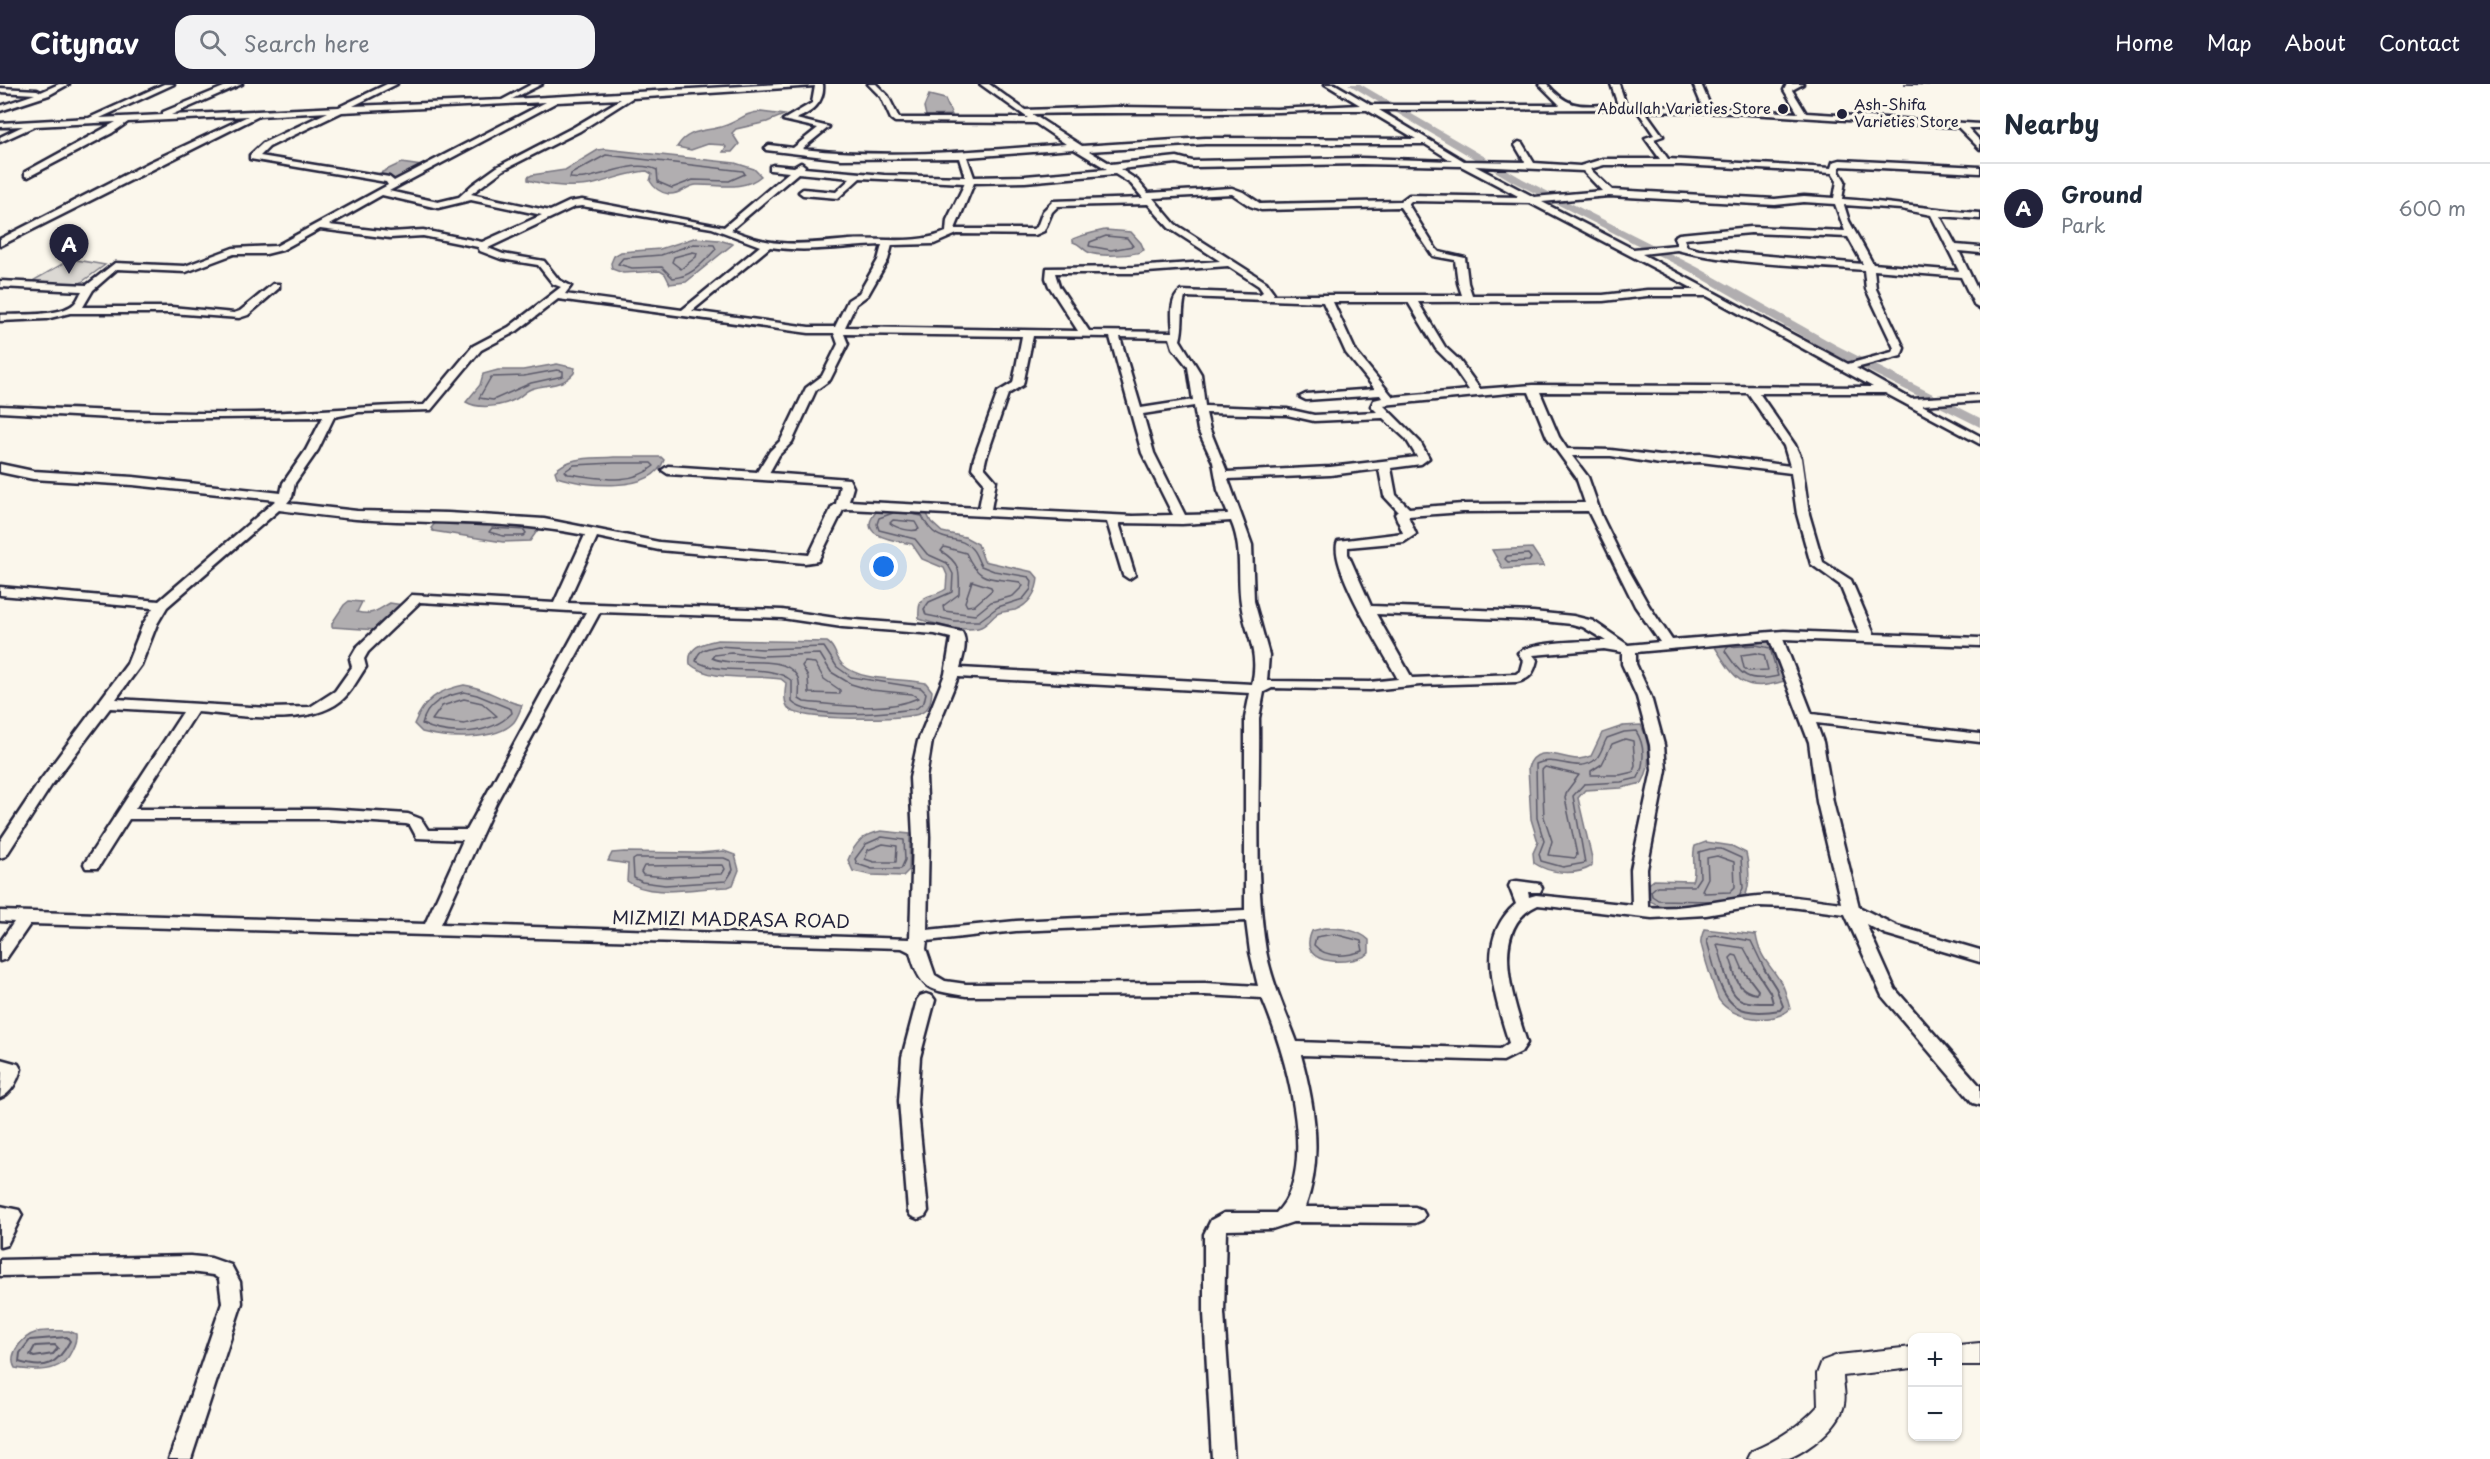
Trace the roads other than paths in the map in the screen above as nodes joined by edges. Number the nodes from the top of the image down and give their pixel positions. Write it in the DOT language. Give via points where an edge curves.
graph roads {
  1 [pos="64,84"];
  2 [pos="170,84"];
  3 [pos="238,84"];
  4 [pos="393,84"];
  5 [pos="538,84"];
  6 [pos="818,84"];
  7 [pos="872,84"];
  8 [pos="984,84"];
  9 [pos="1329,84"];
  10 [pos="1543,84"];
  11 [pos="1615,84"];
  12 [pos="1697,84"];
  13 [pos="1799,84"];
  14 [pos="725,87"];
  15 [pos="0,90"];
  16 [pos="46,93"];
  17 [pos="632,96"];
  18 [pos="559,99"];
  19 [pos="501,102"];
  20 [pos="1568,107"];
  21 [pos="1623,107"];
  22 [pos="1370,108"];
  23 [pos="1638,108"];
  24 [pos="0,109"];
  25 [pos="340,109"];
  26 [pos="1708,110"];
  27 [pos="264,112"];
  28 [pos="1024,112"];
  29 [pos="1804,116"];
  30 [pos="160,117"];
  31 [pos="126,119"];
  32 [pos="1036,121"];
  33 [pos="85,122"];
  34 [pos="36,124"];
  35 [pos="0,125"];
  36 [pos="1961,125"];
  37 [pos="1980,126"];
  38 [pos="0,140"];
  39 [pos="1428,142"];
  40 [pos="1519,145"];
  41 [pos="1980,146"];
  42 [pos="769,148"];
  43 [pos="1078,148"];
  44 [pos="796,150"];
  45 [pos="816,152"];
  46 [pos="962,154"];
  47 [pos="1666,162"];
  48 [pos="1462,163"];
  49 [pos="1531,165"];
  50 [pos="773,168"];
  51 [pos="1115,169"];
  52 [pos="1586,169"];
  53 [pos="1980,170"];
  54 [pos="796,171"];
  55 [pos="1835,171"];
  56 [pos="28,174"];
  57 [pos="858,176"];
  58 [pos="970,180"];
  59 [pos="393,185"];
  60 [pos="381,192"];
  61 [pos="803,192"];
  62 [pos="1609,193"];
  63 [pos="463,197"];
  64 [pos="1147,198"];
  65 [pos="1538,199"];
  66 [pos="1838,201"];
  67 [pos="1403,204"];
  68 [pos="1934,213"];
  69 [pos="552,214"];
  70 [pos="1980,216"];
  71 [pos="318,226"];
  72 [pos="725,230"];
  73 [pos="950,232"];
  74 [pos="1850,234"];
  75 [pos="888,242"];
  76 [pos="0,243"];
  77 [pos="767,244"];
  78 [pos="483,245"];
  79 [pos="1675,247"];
  80 [pos="1952,248"];
  81 [pos="1980,250"];
  82 [pos="1637,252"];
  83 [pos="1231,264"];
  84 [pos="1869,266"];
  85 [pos="1964,274"];
  86 [pos="0,284"];
  87 [pos="276,286"];
  88 [pos="89,288"];
  89 [pos="1709,293"];
  90 [pos="556,296"];
  91 [pos="1264,296"];
  92 [pos="1411,297"];
  93 [pos="1468,297"];
  94 [pos="1326,298"];
  95 [pos="1980,306"];
  96 [pos="70,310"];
  97 [pos="684,313"];
  98 [pos="0,318"];
  99 [pos="838,331"];
  100 [pos="1028,334"];
  101 [pos="1085,334"];
  102 [pos="1114,334"];
  103 [pos="1175,335"];
  104 [pos="1846,368"];
  105 [pos="1533,388"];
  106 [pos="1750,388"];
  107 [pos="1885,390"];
  108 [pos="1476,392"];
  109 [pos="1386,396"];
  110 [pos="1306,397"];
  111 [pos="1980,398"];
  112 [pos="1911,402"];
  113 [pos="1199,405"];
  114 [pos="0,409"];
  115 [pos="1135,412"];
  116 [pos="334,413"];
  117 [pos="1385,415"];
  118 [pos="1980,441"];
  119 [pos="1565,452"];
  120 [pos="1384,465"];
  121 [pos="0,468"];
  122 [pos="668,470"];
  123 [pos="1797,470"];
  124 [pos="1222,476"];
  125 [pos="760,477"];
  126 [pos="286,497"];
  127 [pos="841,506"];
  128 [pos="1593,507"];
  129 [pos="1406,512"];
  130 [pos="984,513"];
  131 [pos="1237,517"];
  132 [pos="1112,519"];
  133 [pos="1182,520"];
  134 [pos="593,532"];
  135 [pos="1129,575"];
  136 [pos="0,591"];
  137 [pos="162,605"];
  138 [pos="559,607"];
  139 [pos="595,608"];
  140 [pos="1367,610"];
  141 [pos="1775,636"];
  142 [pos="1869,638"];
  143 [pos="1980,642"];
  144 [pos="1668,644"];
  145 [pos="1629,649"];
  146 [pos="952,674"];
  147 [pos="1407,682"];
  148 [pos="1259,689"];
  149 [pos="105,703"];
  150 [pos="193,708"];
  151 [pos="1809,718"];
  152 [pos="1980,738"];
  153 [pos="124,814"];
  154 [pos="473,835"];
  155 [pos="0,853"];
  156 [pos="92,864"];
  157 [pos="1534,888"];
  158 [pos="1524,904"];
  159 [pos="1851,910"];
  160 [pos="1640,911"];
  161 [pos="1254,915"];
  162 [pos="0,916"];
  163 [pos="25,918"];
  164 [pos="430,931"];
  165 [pos="918,943"];
  166 [pos="0,955"];
  167 [pos="1980,956"];
  168 [pos="1268,993"];
  169 [pos="926,1000"];
  170 [pos="1290,1048"];
  171 [pos="0,1065"];
  172 [pos="0,1091"];
  173 [pos="1980,1098"];
  174 [pos="918,1211"];
  175 [pos="0,1214"];
  176 [pos="1291,1214"];
  177 [pos="1415,1215"];
  178 [pos="0,1239"];
  179 [pos="0,1268"];
  180 [pos="1980,1354"];
  181 [pos="1962,1355"];
  182 [pos="1908,1358"];
  183 [pos="1767,1458"];
  184 [pos="180,1459"];
  185 [pos="1223,1459"];
  1 -- 16 [label="street"];
  2 -- 33 [label="street"];
  3 -- 30 [label="street"];
  4 -- 25 [label="street"];
  5 -- 19 [label="street"];
  6 -- 14 [label="street"];
  6 -- 44 [label="street" via="816,104 787,120 825,127"];
  7 -- 32 [label="street" via="898,120"];
  8 -- 28 [label="street"];
  9 -- 22 [label="street"];
  10 -- 20 [label="street"];
  11 -- 21 [label="street"];
  12 -- 26 [label="street"];
  13 -- 29 [label="street" via="1788,90"];
  14 -- 17 [label="street"];
  15 -- 16 [label="street"];
  16 -- 24 [label="street"];
  17 -- 18 [label="street"];
  17 -- 63 [label="street" via="530,150 480,180"];
  18 -- 19 [label="street"];
  18 -- 59 [label="street"];
  19 -- 25 [label="street"];
  20 -- 21 [label="street"];
  20 -- 22 [label="street"];
  21 -- 23 [label="street"];
  22 -- 28 [label="street"];
  22 -- 39 [label="street"];
  23 -- 26 [label="street"];
  23 -- 47 [label="street" via="1659,136 1648,138"];
  25 -- 27 [label="street"];
  25 -- 59 [label="street" via="267,145 253,157 389,180"];
  26 -- 29 [label="street"];
  27 -- 30 [label="street"];
  27 -- 76 [label="street" via="144,168"];
  28 -- 32 [label="street"];
  29 -- 36 [label="street"];
  30 -- 31 [label="street"];
  31 -- 33 [label="street"];
  31 -- 56 [label="street"];
  32 -- 43 [label="street"];
  33 -- 34 [label="street"];
  34 -- 35 [label="street"];
  34 -- 38 [label="street"];
  36 -- 37 [label="street"];
  36 -- 41 [label="street"];
  39 -- 43 [label="street" via="1205,141"];
  39 -- 48 [label="street"];
  40 -- 49 [label="street"];
  42 -- 44 [label="street"];
  43 -- 46 [label="street"];
  43 -- 51 [label="street"];
  44 -- 45 [label="street"];
  45 -- 46 [label="street" via="871,157"];
  45 -- 54 [label="street"];
  46 -- 58 [label="street"];
  47 -- 52 [label="street" via="1603,162"];
  47 -- 55 [label="street"];
  48 -- 49 [label="street"];
  48 -- 51 [label="street" via="1192,164 1177,160"];
  48 -- 65 [label="street"];
  49 -- 52 [label="street"];
  50 -- 54 [label="street"];
  51 -- 58 [label="street" via="1025,179"];
  51 -- 64 [label="street" via="1134,182"];
  52 -- 62 [label="street"];
  53 -- 55 [label="street" via="1840,162"];
  54 -- 57 [label="street"];
  54 -- 72 [label="street"];
  55 -- 66 [label="street" via="1841,181"];
  57 -- 58 [label="street"];
  57 -- 61 [label="street" via="838,195"];
  58 -- 73 [label="street" via="967,196 950,222"];
  59 -- 60 [label="street"];
  60 -- 63 [label="street" via="438,205"];
  60 -- 71 [label="street"];
  62 -- 65 [label="street"];
  62 -- 66 [label="street" via="1775,202"];
  63 -- 69 [label="street"];
  64 -- 67 [label="street" via="1232,191 1261,207"];
  64 -- 73 [label="street" via="1056,203 1041,229 1035,232"];
  64 -- 83 [label="street" via="1172,226"];
  65 -- 67 [label="street" via="1409,198"];
  65 -- 82 [label="street"];
  66 -- 68 [label="street"];
  66 -- 74 [label="street"];
  67 -- 93 [label="street" via="1436,254 1460,258"];
  68 -- 70 [label="street"];
  68 -- 80 [label="street"];
  69 -- 72 [label="street" via="582,203"];
  69 -- 78 [label="street"];
  71 -- 78 [label="street" via="390,235 423,233"];
  71 -- 88 [label="street" via="279,248 255,252 240,249 186,269 115,266"];
  72 -- 77 [label="street"];
  73 -- 75 [label="street" via="934,241"];
  74 -- 79 [label="street" via="1751,230 1679,237 1682,247"];
  74 -- 84 [label="street"];
  75 -- 77 [label="street" via="808,247"];
  75 -- 99 [label="street" via="883,260 863,295 852,302"];
  77 -- 97 [label="street"];
  78 -- 90 [label="street" via="491,253 541,263 556,282 566,286"];
  79 -- 82 [label="street"];
  79 -- 84 [label="street" via="1734,257"];
  80 -- 81 [label="street"];
  80 -- 85 [label="street"];
  82 -- 89 [label="street"];
  83 -- 91 [label="street" via="1263,284 1269,293"];
  83 -- 101 [label="street" via="1050,270 1053,285"];
  84 -- 85 [label="street"];
  84 -- 104 [label="street" via="1871,290 1899,348 1897,354 1887,358"];
  85 -- 95 [label="street"];
  86 -- 88 [label="street"];
  87 -- 96 [label="street" via="235,316 171,310"];
  88 -- 96 [label="street" via="83,302"];
  89 -- 93 [label="street" via="1603,298"];
  89 -- 104 [label="street"];
  90 -- 97 [label="street"];
  90 -- 116 [label="street" via="513,329 477,348 426,408"];
  91 -- 94 [label="street"];
  91 -- 103 [label="street" via="1185,293 1177,307"];
  92 -- 93 [label="street"];
  92 -- 94 [label="street"];
  92 -- 108 [label="street" via="1435,341"];
  94 -- 109 [label="street" via="1351,353"];
  96 -- 98 [label="street" via="46,316"];
  97 -- 99 [label="street" via="776,327"];
  99 -- 100 [label="street"];
  99 -- 125 [label="street" via="843,344 826,378 811,388 786,442 774,453"];
  100 -- 101 [label="street"];
  100 -- 130 [label="street" via="1018,385 1004,392 980,458 978,468 990,481"];
  101 -- 102 [label="street"];
  102 -- 103 [label="street"];
  102 -- 115 [label="street"];
  103 -- 113 [label="street" via="1177,348 1190,361 1196,376"];
  104 -- 107 [label="street"];
  105 -- 106 [label="street"];
  105 -- 108 [label="street"];
  105 -- 119 [label="street" via="1548,425"];
  106 -- 107 [label="street"];
  106 -- 123 [label="street" via="1789,445"];
  107 -- 112 [label="street"];
  108 -- 109 [label="street"];
  109 -- 110 [label="street"];
  109 -- 117 [label="street" via="1377,406"];
  111 -- 112 [label="street"];
  112 -- 118 [label="street"];
  113 -- 115 [label="street"];
  113 -- 117 [label="street" via="1314,418"];
  113 -- 124 [label="street" via="1202,425 1221,465"];
  114 -- 116 [label="street" via="129,416"];
  115 -- 133 [label="street" via="1148,453"];
  116 -- 126 [label="street" via="289,483"];
  117 -- 120 [label="street" via="1418,447 1423,458"];
  119 -- 123 [label="street" via="1618,453 1660,460 1701,458"];
  119 -- 128 [label="street" via="1582,477"];
  120 -- 124 [label="street"];
  120 -- 129 [label="street" via="1390,496"];
  121 -- 126 [label="street" via="33,475"];
  122 -- 125 [label="street"];
  123 -- 142 [label="street" via="1816,564 1846,583"];
  124 -- 131 [label="street"];
  125 -- 127 [label="street" via="845,482"];
  126 -- 134 [label="street" via="278,506 515,521"];
  126 -- 137 [label="street"];
  127 -- 130 [label="street"];
  127 -- 134 [label="street" via="834,512 816,554 805,559 658,546"];
  128 -- 129 [label="street"];
  128 -- 144 [label="street" via="1642,606"];
  129 -- 140 [label="street" via="1401,514 1410,534 1404,538 1351,542 1342,544 1340,549"];
  130 -- 132 [label="street"];
  131 -- 133 [label="street"];
  131 -- 148 [label="street" via="1247,551 1247,602 1260,639 1263,677"];
  132 -- 133 [label="street"];
  132 -- 135 [label="street"];
  134 -- 138 [label="street"];
  136 -- 137 [label="street"];
  137 -- 149 [label="street" via="134,665"];
  138 -- 139 [label="street"];
  138 -- 150 [label="street" via="417,598 362,650 355,674 327,704 296,713"];
  139 -- 146 [label="street" via="782,614 935,630 957,636 959,641"];
  139 -- 154 [label="street"];
  140 -- 145 [label="street" via="1573,620 1588,624"];
  140 -- 147 [label="street"];
  141 -- 142 [label="street"];
  141 -- 144 [label="street"];
  141 -- 151 [label="street"];
  142 -- 143 [label="street"];
  144 -- 145 [label="street"];
  145 -- 147 [label="street" via="1604,645 1534,650 1525,653 1530,660 1528,670 1517,678"];
  145 -- 160 [label="street" via="1629,664 1644,697 1657,745 1659,770 1639,869"];
  146 -- 148 [label="street" via="1046,675"];
  146 -- 165 [label="street" via="925,741 918,778"];
  147 -- 148 [label="street" via="1370,686 1270,684"];
  148 -- 161 [label="street" via="1251,718"];
  149 -- 150 [label="street"];
  149 -- 155 [label="street"];
  150 -- 153 [label="street"];
  151 -- 152 [label="street"];
  151 -- 159 [label="street"];
  153 -- 154 [label="street" via="379,817 416,822 423,835"];
  153 -- 156 [label="street"];
  154 -- 164 [label="street"];
  157 -- 158 [label="street" via="1517,886"];
  158 -- 160 [label="street" via="1536,900"];
  158 -- 170 [label="street" via="1512,916 1504,933 1498,968 1518,1043 1515,1048 1503,1054"];
  159 -- 160 [label="street" via="1759,901 1706,910"];
  159 -- 167 [label="street" via="1891,930"];
  159 -- 173 [label="street" via="1888,992"];
  161 -- 165 [label="street, MIZMIZI MADRASA ROAD" via="1016,926"];
  161 -- 168 [label="street"];
  162 -- 163 [label="street, MIZMIZI MADRASA ROAD"];
  163 -- 164 [label="street, MIZMIZI MADRASA ROAD"];
  163 -- 166 [label="street"];
  164 -- 165 [label="street, MIZMIZI MADRASA ROAD"];
  165 -- 168 [label="street" via="924,973 929,979 941,986 966,990 1205,989"];
  168 -- 170 [label="street"];
  169 -- 174 [label="street" via="911,1057 908,1101"];
  170 -- 176 [label="street" via="1304,1113 1306,1170 1300,1200"];
  171 -- 172 [label="street" via="12,1069"];
  175 -- 178 [label="street" via="12,1215"];
  176 -- 177 [label="street"];
  176 -- 185 [label="street" via="1281,1221 1224,1221 1214,1234 1214,1313"];
  179 -- 184 [label="street" via="190,1264 220,1267 228,1273 232,1303"];
  180 -- 181 [label="street"];
  182 -- 183 [label="street" via="1831,1370 1832,1406 1826,1418"];
}
